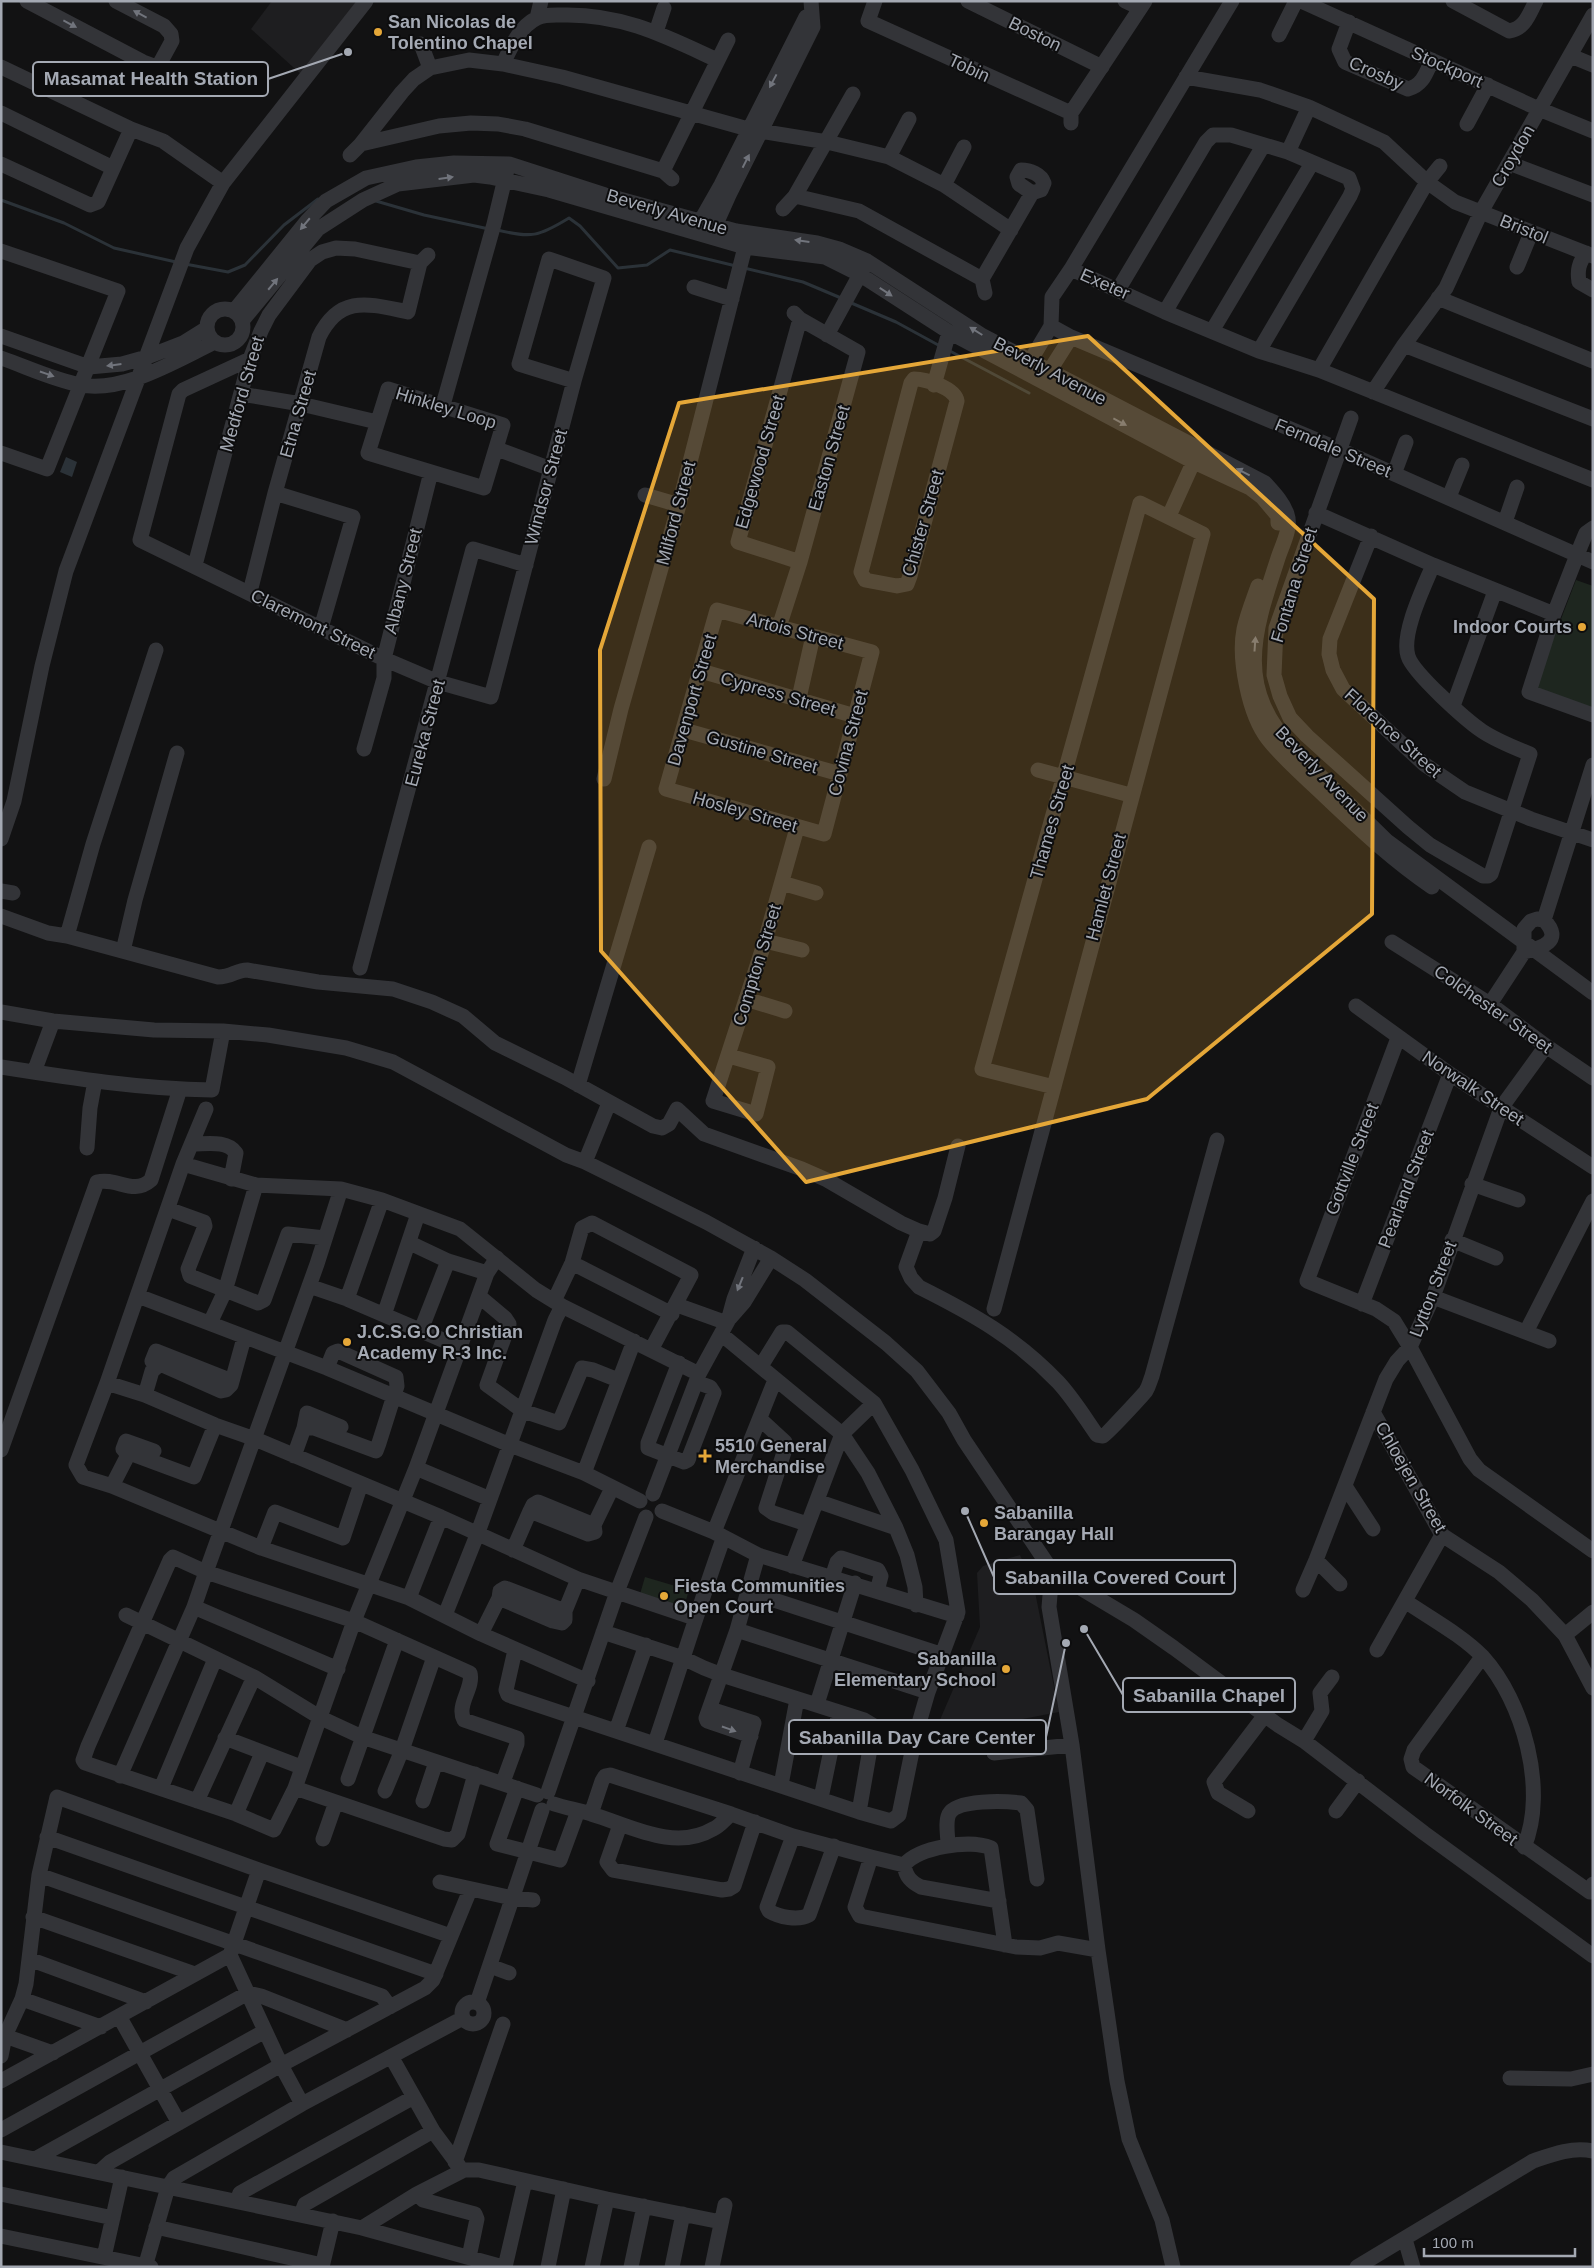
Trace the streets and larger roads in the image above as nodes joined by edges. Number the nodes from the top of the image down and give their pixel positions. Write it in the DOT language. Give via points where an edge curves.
graph roads {
  1 [pos="27,1"];
  2 [pos="116,1"];
  3 [pos="366,1"];
  4 [pos="541,1"];
  5 [pos="875,1"];
  6 [pos="968,1"];
  7 [pos="1125,1"];
  8 [pos="1232,1"];
  9 [pos="1296,1"];
  10 [pos="1301,1"];
  11 [pos="1453,1"];
  12 [pos="1536,1"];
  13 [pos="807,3"];
  14 [pos="1142,5"];
  15 [pos="1473,5"];
  16 [pos="601,8"];
  17 [pos="664,8"];
  18 [pos="1593,15"];
  19 [pos="537,18"];
  20 [pos="1349,22"];
  21 [pos="656,32"];
  22 [pos="1279,35"];
  23 [pos="728,40"];
  24 [pos="420,44"];
  25 [pos="1571,56"];
  26 [pos="717,60"];
  27 [pos="1432,60"];
  28 [pos="503,64"];
  29 [pos="1593,65"];
  30 [pos="1,67"];
  31 [pos="1102,67"];
  32 [pos="430,68"];
  33 [pos="1186,77"];
  34 [pos="1488,85"];
  35 [pos="853,94"];
  36 [pos="1308,107"];
  37 [pos="1539,109"];
  38 [pos="1,113"];
  39 [pos="690,114"];
  40 [pos="909,119"];
  41 [pos="1467,124"];
  42 [pos="131,129"];
  43 [pos="755,130"];
  44 [pos="1593,131"];
  45 [pos="827,142"];
  46 [pos="361,144"];
  47 [pos="1263,146"];
  48 [pos="964,147"];
  49 [pos="1288,152"];
  50 [pos="350,155"];
  51 [pos="889,157"];
  52 [pos="1312,163"];
  53 [pos="1508,163"];
  54 [pos="1,164"];
  55 [pos="509,164"];
  56 [pos="1440,166"];
  57 [pos="113,168"];
  58 [pos="505,180"];
  59 [pos="1427,182"];
  60 [pos="223,183"];
  61 [pos="944,185"];
  62 [pos="1032,193"];
  63 [pos="1593,195"];
  64 [pos="795,196"];
  65 [pos="783,208"];
  66 [pos="1481,212"];
  67 [pos="697,226"];
  68 [pos="1011,230"];
  69 [pos="713,231"];
  70 [pos="1531,233"];
  71 [pos="1,251"];
  72 [pos="744,253"];
  73 [pos="1589,255"];
  74 [pos="863,268"];
  75 [pos="1517,268"];
  76 [pos="1071,269"];
  77 [pos="694,287"];
  78 [pos="1118,290"];
  79 [pos="1593,290"];
  80 [pos="1438,298"];
  81 [pos="732,299"];
  82 [pos="408,312"];
  83 [pos="1165,312"];
  84 [pos="238,316"];
  85 [pos="797,316"];
  86 [pos="1051,326"];
  87 [pos="208,328"];
  88 [pos="1212,331"];
  89 [pos="827,335"];
  90 [pos="1,336"];
  91 [pos="948,337"];
  92 [pos="1071,337"];
  93 [pos="215,342"];
  94 [pos="1404,345"];
  95 [pos="1259,351"];
  96 [pos="147,357"];
  97 [pos="1,358"];
  98 [pos="250,359"];
  99 [pos="1593,361"];
  100 [pos="1027,366"];
  101 [pos="88,367"];
  102 [pos="1318,370"];
  103 [pos="1046,376"];
  104 [pos="137,378"];
  105 [pos="574,381"];
  106 [pos="81,385"];
  107 [pos="934,385"];
  108 [pos="1373,392"];
  109 [pos="241,394"];
  110 [pos="301,404"];
  111 [pos="443,405"];
  112 [pos="1351,418"];
  113 [pos="1593,419"];
  114 [pos="377,422"];
  115 [pos="1406,442"];
  116 [pos="497,449"];
  117 [pos="1338,449"];
  118 [pos="1,453"];
  119 [pos="1196,455"];
  120 [pos="1462,465"];
  121 [pos="551,469"];
  122 [pos="431,472"];
  123 [pos="1394,474"];
  124 [pos="1593,480"];
  125 [pos="1517,487"];
  126 [pos="275,494"];
  127 [pos="645,495"];
  128 [pos="1449,497"];
  129 [pos="1140,503"];
  130 [pos="679,504"];
  131 [pos="1316,513"];
  132 [pos="1169,516"];
  133 [pos="1505,522"];
  134 [pos="1593,528"];
  135 [pos="1371,536"];
  136 [pos="1577,556"];
  137 [pos="800,562"];
  138 [pos="1593,562"];
  139 [pos="526,564"];
  140 [pos="195,565"];
  141 [pos="1433,565"];
  142 [pos="1495,591"];
  143 [pos="250,592"];
  144 [pos="717,610"];
  145 [pos="1554,614"];
  146 [pos="779,627"];
  147 [pos="321,628"];
  148 [pos="813,636"];
  149 [pos="156,650"];
  150 [pos="872,652"];
  151 [pos="384,658"];
  152 [pos="701,671"];
  153 [pos="438,682"];
  154 [pos="491,697"];
  155 [pos="799,698"];
  156 [pos="1453,706"];
  157 [pos="855,716"];
  158 [pos="1593,716"];
  159 [pos="684,730"];
  160 [pos="364,749"];
  161 [pos="177,753"];
  162 [pos="1593,765"];
  163 [pos="1038,770"];
  164 [pos="840,774"];
  165 [pos="1065,777"];
  166 [pos="604,779"];
  167 [pos="666,789"];
  168 [pos="1130,795"];
  169 [pos="1512,812"];
  170 [pos="797,828"];
  171 [pos="1571,833"];
  172 [pos="824,834"];
  173 [pos="1,839"];
  174 [pos="1593,840"];
  175 [pos="649,847"];
  176 [pos="782,883"];
  177 [pos="816,893"];
  178 [pos="1,916"];
  179 [pos="1544,920"];
  180 [pos="68,936"];
  181 [pos="765,942"];
  182 [pos="1392,942"];
  183 [pos="1528,948"];
  184 [pos="802,950"];
  185 [pos="123,951"];
  186 [pos="360,968"];
  187 [pos="1593,993"];
  188 [pos="746,999"];
  189 [pos="1490,1004"];
  190 [pos="1593,1004"];
  191 [pos="1356,1006"];
  192 [pos="785,1011"];
  193 [pos="1,1012"];
  194 [pos="53,1021"];
  195 [pos="223,1032"];
  196 [pos="1398,1038"];
  197 [pos="1546,1046"];
  198 [pos="729,1056"];
  199 [pos="1,1067"];
  200 [pos="34,1072"];
  201 [pos="1450,1074"];
  202 [pos="1593,1078"];
  203 [pos="95,1081"];
  204 [pos="578,1085"];
  205 [pos="1054,1087"];
  206 [pos="180,1090"];
  207 [pos="609,1103"];
  208 [pos="1501,1108"];
  209 [pos="206,1109"];
  210 [pos="1217,1140"];
  211 [pos="193,1144"];
  212 [pos="958,1146"];
  213 [pos="87,1148"];
  214 [pos="585,1162"];
  215 [pos="184,1164"];
  216 [pos="1593,1167"];
  217 [pos="231,1179"];
  218 [pos="1472,1184"];
  219 [pos="256,1185"];
  220 [pos="340,1189"];
  221 [pos="382,1200"];
  222 [pos="1518,1200"];
  223 [pos="1593,1201"];
  224 [pos="168,1209"];
  225 [pos="418,1214"];
  226 [pos="919,1231"];
  227 [pos="324,1238"];
  228 [pos="1452,1240"];
  229 [pos="410,1243"];
  230 [pos="754,1248"];
  231 [pos="498,1258"];
  232 [pos="771,1258"];
  233 [pos="1496,1258"];
  234 [pos="448,1261"];
  235 [pos="572,1263"];
  236 [pos="487,1273"];
  237 [pos="308,1286"];
  238 [pos="225,1291"];
  239 [pos="138,1296"];
  240 [pos="480,1297"];
  241 [pos="1432,1297"];
  242 [pos="347,1299"];
  243 [pos="558,1304"];
  244 [pos="1362,1304"];
  245 [pos="674,1309"];
  246 [pos="994,1309"];
  247 [pos="384,1315"];
  248 [pos="210,1323"];
  249 [pos="725,1326"];
  250 [pos="421,1330"];
  251 [pos="1526,1332"];
  252 [pos="244,1338"];
  253 [pos="634,1341"];
  254 [pos="1549,1341"];
  255 [pos="1410,1346"];
  256 [pos="459,1347"];
  257 [pos="651,1350"];
  258 [pos="284,1352"];
  259 [pos="679,1363"];
  260 [pos="761,1366"];
  261 [pos="697,1378"];
  262 [pos="618,1380"];
  263 [pos="775,1380"];
  264 [pos="107,1383"];
  265 [pos="145,1395"];
  266 [pos="394,1396"];
  267 [pos="874,1403"];
  268 [pos="523,1411"];
  269 [pos="1373,1412"];
  270 [pos="436,1414"];
  271 [pos="760,1419"];
  272 [pos="215,1425"];
  273 [pos="842,1434"];
  274 [pos="255,1439"];
  275 [pos="510,1445"];
  276 [pos="1,1450"];
  277 [pos="294,1456"];
  278 [pos="668,1456"];
  279 [pos="416,1468"];
  280 [pos="584,1473"];
  281 [pos="361,1484"];
  282 [pos="112,1486"];
  283 [pos="1345,1486"];
  284 [pos="612,1488"];
  285 [pos="647,1498"];
  286 [pos="490,1499"];
  287 [pos="402,1501"];
  288 [pos="817,1501"];
  289 [pos="662,1511"];
  290 [pos="441,1517"];
  291 [pos="646,1517"];
  292 [pos="807,1524"];
  293 [pos="896,1528"];
  294 [pos="1373,1529"];
  295 [pos="222,1532"];
  296 [pos="478,1535"];
  297 [pos="1442,1535"];
  298 [pos="718,1536"];
  299 [pos="260,1548"];
  300 [pos="513,1550"];
  301 [pos="1593,1551"];
  302 [pos="758,1555"];
  303 [pos="1316,1560"];
  304 [pos="792,1566"];
  305 [pos="1052,1571"];
  306 [pos="206,1572"];
  307 [pos="832,1577"];
  308 [pos="578,1579"];
  309 [pos="855,1583"];
  310 [pos="370,1584"];
  311 [pos="1340,1584"];
  312 [pos="1303,1590"];
  313 [pos="877,1591"];
  314 [pos="617,1592"];
  315 [pos="749,1592"];
  316 [pos="409,1598"];
  317 [pos="1406,1601"];
  318 [pos="916,1605"];
  319 [pos="194,1607"];
  320 [pos="1593,1612"];
  321 [pos="126,1615"];
  322 [pos="445,1615"];
  323 [pos="957,1616"];
  324 [pos="694,1618"];
  325 [pos="354,1621"];
  326 [pos="142,1622"];
  327 [pos="842,1623"];
  328 [pos="737,1630"];
  329 [pos="603,1632"];
  330 [pos="481,1634"];
  331 [pos="1565,1635"];
  332 [pos="397,1640"];
  333 [pos="179,1641"];
  334 [pos="646,1645"];
  335 [pos="515,1650"];
  336 [pos="1377,1650"];
  337 [pos="943,1655"];
  338 [pos="434,1657"];
  339 [pos="1482,1657"];
  340 [pos="684,1658"];
  341 [pos="215,1659"];
  342 [pos="831,1661"];
  343 [pos="338,1669"];
  344 [pos="722,1675"];
  345 [pos="254,1677"];
  346 [pos="1332,1677"];
  347 [pos="588,1681"];
  348 [pos="1593,1688"];
  349 [pos="928,1692"];
  350 [pos="797,1699"];
  351 [pos="817,1704"];
  352 [pos="839,1712"];
  353 [pos="708,1715"];
  354 [pos="1265,1715"];
  355 [pos="321,1718"];
  356 [pos="575,1718"];
  357 [pos="874,1726"];
  358 [pos="616,1730"];
  359 [pos="362,1736"];
  360 [pos="751,1736"];
  361 [pos="915,1737"];
  362 [pos="225,1738"];
  363 [pos="1304,1741"];
  364 [pos="655,1742"];
  365 [pos="1072,1745"];
  366 [pos="402,1750"];
  367 [pos="262,1753"];
  368 [pos="994,1753"];
  369 [pos="436,1762"];
  370 [pos="301,1767"];
  371 [pos="740,1773"];
  372 [pos="475,1774"];
  373 [pos="120,1776"];
  374 [pos="348,1779"];
  375 [pos="1358,1781"];
  376 [pos="503,1782"];
  377 [pos="781,1784"];
  378 [pos="161,1788"];
  379 [pos="295,1788"];
  380 [pos="518,1788"];
  381 [pos="385,1791"];
  382 [pos="821,1798"];
  383 [pos="546,1800"];
  384 [pos="197,1801"];
  385 [pos="423,1801"];
  386 [pos="336,1802"];
  387 [pos="585,1812"];
  388 [pos="859,1812"];
  389 [pos="1248,1812"];
  390 [pos="1336,1812"];
  391 [pos="236,1814"];
  392 [pos="731,1814"];
  393 [pos="755,1822"];
  394 [pos="620,1825"];
  395 [pos="47,1836"];
  396 [pos="793,1836"];
  397 [pos="323,1839"];
  398 [pos="948,1845"];
  399 [pos="834,1846"];
  400 [pos="1524,1846"];
  401 [pos="528,1851"];
  402 [pos="871,1857"];
  403 [pos="904,1865"];
  404 [pos="259,1870"];
  405 [pos="39,1876"];
  406 [pos="1037,1879"];
  407 [pos="440,1882"];
  408 [pos="1591,1888"];
  409 [pos="470,1890"];
  410 [pos="512,1898"];
  411 [pos="532,1900"];
  412 [pos="999,1901"];
  413 [pos="246,1906"];
  414 [pos="33,1917"];
  415 [pos="451,1936"];
  416 [pos="1005,1945"];
  417 [pos="232,1950"];
  418 [pos="1098,1950"];
  419 [pos="1593,1956"];
  420 [pos="29,1959"];
  421 [pos="490,1966"];
  422 [pos="509,1973"];
  423 [pos="196,1974"];
  424 [pos="436,1974"];
  425 [pos="248,1993"];
  426 [pos="22,2000"];
  427 [pos="146,2002"];
  428 [pos="477,2003"];
  429 [pos="390,2007"];
  430 [pos="119,2016"];
  431 [pos="462,2018"];
  432 [pos="493,2021"];
  433 [pos="101,2027"];
  434 [pos="347,2030"];
  435 [pos="265,2031"];
  436 [pos="5,2036"];
  437 [pos="54,2053"];
  438 [pos="140,2053"];
  439 [pos="1,2056"];
  440 [pos="392,2058"];
  441 [pos="281,2065"];
  442 [pos="1593,2074"];
  443 [pos="1510,2078"];
  444 [pos="1,2082"];
  445 [pos="160,2090"];
  446 [pos="414,2097"];
  447 [pos="302,2104"];
  448 [pos="179,2123"];
  449 [pos="1,2130"];
  450 [pos="433,2131"];
  451 [pos="1593,2151"];
  452 [pos="1,2152"];
  453 [pos="35,2159"];
  454 [pos="460,2166"];
  455 [pos="99,2172"];
  456 [pos="122,2177"];
  457 [pos="525,2181"];
  458 [pos="168,2187"];
  459 [pos="564,2189"];
  460 [pos="1,2194"];
  461 [pos="417,2194"];
  462 [pos="607,2199"];
  463 [pos="237,2201"];
  464 [pos="725,2205"];
  465 [pos="644,2206"];
  466 [pos="301,2214"];
  467 [pos="683,2214"];
  468 [pos="113,2218"];
  469 [pos="333,2221"];
  470 [pos="721,2222"];
  471 [pos="156,2227"];
  472 [pos="362,2228"];
  473 [pos="1,2236"];
  474 [pos="1405,2239"];
  475 [pos="104,2257"];
  476 [pos="469,2257"];
  477 [pos="147,2266"];
  478 [pos="322,2266"];
  479 [pos="504,2267"];
  480 [pos="548,2267"];
  481 [pos="592,2267"];
  482 [pos="632,2267"];
  483 [pos="672,2267"];
  484 [pos="712,2267"];
  485 [pos="1173,2267"];
  486 [pos="1357,2267"];
  487 [pos="1413,2267"];
  1 -- 2 [label="street, one-way" via="143,62 154,66 160,63 172,42 171,34 164,26"];
  3 -- 60 [label="street"];
  4 -- 19 [label="street"];
  5 -- 31 [label="street, Tobin" via="863,23 1071,119"];
  6 -- 31 [label="street, Boston"];
  7 -- 14 [label="street"];
  8 -- 33 [label="street, Exeter"];
  9 -- 22 [label="street"];
  10 -- 20 [label="street, Stockport"];
  11 -- 15 [label="street"];
  12 -- 15 [label="street" via="1524,24 1515,30 1503,29"];
  13 -- 43 [label="street" via="813,27"];
  14 -- 31 [label="street"];
  16 -- 19 [label="street"];
  16 -- 21 [label="street"];
  17 -- 21 [label="street"];
  18 -- 25 [label="street, Croydon"];
  19 -- 28 [label="street" via="518,35"];
  20 -- 27 [label="street, Stockport"];
  20 -- 27 [label="street, Crosby" via="1339,49 1341,58 1352,66 1408,89 1421,82"];
  21 -- 26 [label="street"];
  23 -- 26 [label="street"];
  24 -- 32 [label="street"];
  25 -- 29 [label="street"];
  25 -- 37 [label="street, Croydon"];
  26 -- 39 [label="street"];
  27 -- 34 [label="street, Stockport"];
  28 -- 32 [label="street" via="469,60"];
  28 -- 39 [label="street" via="562,77"];
  30 -- 42 [label="street"];
  32 -- 46 [label="street" via="402,92"];
  33 -- 36 [label="street, Bristol" via="1260,90"];
  33 -- 76 [label="street, Exeter"];
  34 -- 37 [label="street, Stockport"];
  34 -- 41 [label="street"];
  35 -- 45 [label="street"];
  36 -- 49 [label="street"];
  36 -- 59 [label="street, Bristol" via="1384,142"];
  37 -- 44 [label="street, Stockport"];
  37 -- 53 [label="street, Croydon"];
  38 -- 57 [label="street"];
  39 -- 43 [label="street"];
  39 -- 46 [label="street" via="667,175 525,129 498,124 439,126"];
  40 -- 51 [label="street"];
  42 -- 57 [label="street"];
  42 -- 60 [label="street" via="163,141"];
  43 -- 45 [label="street"];
  43 -- 67 [label="street"];
  69 -- 43 [label="street, one-way"];
  45 -- 51 [label="street"];
  45 -- 64 [label="street"];
  46 -- 50 [label="street"];
  47 -- 49 [label="street"];
  47 -- 78 [label="street" via="1231,135 1213,135"];
  47 -- 83 [label="street"];
  48 -- 61 [label="street"];
  49 -- 52 [label="street"];
  51 -- 61 [label="street"];
  52 -- 88 [label="street"];
  52 -- 95 [label="street" via="1349,178 1353,189"];
  53 -- 63 [label="street"];
  53 -- 66 [label="street, Croydon"];
  54 -- 57 [label="street" via="90,205 98,202"];
  55 -- 58 [label="street"];
  55 -- 67 [label="street, Beverly Avenue"];
  55 -- 84 [label="street, Beverly Avenue, one-way" via="454,163 366,178 326,201 307,221"];
  56 -- 59 [label="street"];
  58 -- 67 [label="street, Beverly Avenue" via="658,223"];
  84 -- 58 [label="street, Beverly Avenue, one-way" via="318,228 363,200 398,184 474,175"];
  58 -- 111 [label="street"];
  59 -- 66 [label="street, Bristol" via="1455,202"];
  59 -- 102 [label="street"];
  60 -- 96 [label="street" via="178,268"];
  61 -- 68 [label="street"];
  62 -- 68 [label="street"];
  64 -- 65 [label="street"];
  64 -- 68 [label="street" via="859,211 983,286"];
  66 -- 70 [label="street, Bristol"];
  66 -- 80 [label="street, Croydon" via="1452,277"];
  67 -- 69 [label="street, Beverly Avenue"];
  69 -- 72 [label="street, Beverly Avenue"];
  74 -- 69 [label="street, Beverly Avenue, one-way" via="839,249 736,231"];
  70 -- 73 [label="street, Bristol"];
  70 -- 75 [label="street"];
  71 -- 101 [label="street" via="118,291"];
  72 -- 74 [label="street, Beverly Avenue" via="825,257"];
  72 -- 81 [label="street, Milford Street"];
  73 -- 79 [label="street" via="1580,263 1579,282"];
  74 -- 89 [label="street"];
  74 -- 91 [label="street, Beverly Avenue, one-way"];
  100 -- 74 [label="street, Beverly Avenue, one-way" via="983,336"];
  76 -- 78 [label="street, Exeter"];
  76 -- 86 [label="street" via="1052,297"];
  77 -- 81 [label="street"];
  78 -- 83 [label="street, Exeter"];
  80 -- 94 [label="street, Croydon"];
  80 -- 99 [label="street"];
  81 -- 130 [label="street, Milford Street"];
  82 -- 98 [label="street, Medford Street" via="424,259 355,249 336,248 322,252 310,260 269,315"];
  82 -- 110 [label="street, Etna Street" via="370,304 351,305 335,313 320,337"];
  83 -- 88 [label="street, Exeter"];
  84 -- 87 [label="street" via="224,309 214,313"];
  84 -- 93 [label="street" via="243,331 234,342 224,345"];
  85 -- 89 [label="street, Easton Street"];
  85 -- 137 [label="street, Edgewood Street" via="738,542"];
  86 -- 92 [label="street, Ferndale Street"];
  86 -- 100 [label="street"];
  87 -- 93 [label="street"];
  87 -- 96 [label="street" via="183,343"];
  88 -- 95 [label="street, Exeter"];
  89 -- 137 [label="street, Easton Street" via="860,352"];
  90 -- 101 [label="street"];
  91 -- 100 [label="street, Beverly Avenue"];
  91 -- 107 [label="street"];
  92 -- 103 [label="street"];
  92 -- 117 [label="street, Ferndale Street"];
  93 -- 104 [label="street"];
  94 -- 108 [label="street, Croydon"];
  94 -- 113 [label="street"];
  95 -- 102 [label="street, Exeter"];
  96 -- 101 [label="street, one-way" via="122,364"];
  96 -- 104 [label="street"];
  97 -- 106 [label="street, one-way"];
  98 -- 109 [label="street, Medford Street"];
  98 -- 140 [label="street, Claremont Street" via="179,394 140,540"];
  100 -- 103 [label="street, Beverly Avenue"];
  101 -- 106 [label="street"];
  102 -- 108 [label="street, Exeter"];
  103 -- 119 [label="street, Beverly Avenue"];
  104 -- 106 [label="street" via="96,386"];
  104 -- 173 [label="street" via="66,571 14,800"];
  105 -- 105 [label="street, Windsor Street" via="519,364 548,259 604,278"];
  105 -- 121 [label="street, Windsor Street"];
  106 -- 118 [label="street" via="47,470"];
  107 -- 107 [label="street, Chister Street" via="917,379 911,383 862,569 865,580 902,586 908,581 957,401 951,392"];
  108 -- 124 [label="street, Exeter"];
  109 -- 110 [label="street"];
  109 -- 140 [label="street, Medford Street"];
  110 -- 114 [label="street"];
  110 -- 126 [label="street, Etna Street"];
  111 -- 114 [label="street, Hinkley Loop" via="388,389"];
  111 -- 116 [label="street, Hinkley Loop" via="504,425"];
  112 -- 117 [label="street"];
  114 -- 122 [label="street, Hinkley Loop" via="368,453"];
  115 -- 123 [label="street"];
  116 -- 121 [label="street"];
  116 -- 122 [label="street, Hinkley Loop" via="484,488"];
  117 -- 123 [label="street, Ferndale Street"];
  117 -- 131 [label="street"];
  119 -- 132 [label="street"];
  119 -- 183 [label="street, Beverly Avenue" via="1265,483 1287,514 1286,536 1262,608 1254,659 1261,704 1282,738 1386,840"];
  120 -- 128 [label="street"];
  121 -- 139 [label="street, Windsor Street"];
  122 -- 151 [label="street, Albany Street"];
  123 -- 128 [label="street, Ferndale Street"];
  125 -- 133 [label="street"];
  126 -- 143 [label="street, Etna Street"];
  126 -- 147 [label="street" via="354,517"];
  127 -- 130 [label="street"];
  128 -- 133 [label="street, Ferndale Street"];
  129 -- 132 [label="street, Hamlet Street"];
  129 -- 165 [label="street, Thames Street"];
  130 -- 166 [label="street, Milford Street"];
  131 -- 135 [label="street"];
  131 -- 169 [label="street, Fontana Street" via="1276,628 1274,675 1290,718 1408,827 1430,845 1483,876 1491,874"];
  132 -- 168 [label="street, Hamlet Street" via="1204,534"];
  133 -- 136 [label="street, Ferndale Street"];
  134 -- 136 [label="street" via="1586,533"];
  135 -- 141 [label="street"];
  135 -- 169 [label="street, Florence Street" via="1330,639 1333,670 1343,689 1424,764 1465,792"];
  136 -- 138 [label="street, Ferndale Street"];
  136 -- 145 [label="street"];
  137 -- 146 [label="street, Easton Street"];
  139 -- 153 [label="street, Eureka Street" via="473,550"];
  139 -- 154 [label="street, Windsor Street"];
  140 -- 143 [label="street, Claremont Street"];
  141 -- 142 [label="street"];
  141 -- 156 [label="street" via="1408,636 1408,655 1424,680"];
  142 -- 145 [label="street"];
  142 -- 156 [label="street"];
  143 -- 147 [label="street, Claremont Street"];
  144 -- 146 [label="street, Artois Street"];
  144 -- 152 [label="street, Davenport Street"];
  145 -- 158 [label="street" via="1529,692"];
  146 -- 148 [label="street, Artois Street"];
  147 -- 151 [label="street, Claremont Street"];
  148 -- 150 [label="street, Artois Street"];
  148 -- 155 [label="street"];
  149 -- 180 [label="street" via="93,844"];
  150 -- 157 [label="street, Covina Street"];
  151 -- 153 [label="street, Claremont Street"];
  151 -- 160 [label="street, Albany Street" via="384,678"];
  152 -- 155 [label="street, Cypress Street"];
  152 -- 159 [label="street, Davenport Street"];
  153 -- 154 [label="street, Claremont Street"];
  153 -- 186 [label="street, Eureka Street"];
  155 -- 157 [label="street, Cypress Street"];
  156 -- 169 [label="street, Fontana Street" via="1481,731 1530,754"];
  157 -- 164 [label="street, Covina Street"];
  159 -- 164 [label="street, Gustine Street"];
  159 -- 167 [label="street, Davenport Street"];
  161 -- 185 [label="street"];
  162 -- 171 [label="street"];
  163 -- 165 [label="street"];
  164 -- 172 [label="street, Covina Street"];
  165 -- 168 [label="street"];
  165 -- 205 [label="street, Thames Street" via="982,1069"];
  167 -- 170 [label="street, Hosley Street"];
  168 -- 205 [label="street, Hamlet Street"];
  169 -- 171 [label="street, Florence Street"];
  170 -- 172 [label="street, Hosley Street"];
  170 -- 176 [label="street, Compton Street"];
  171 -- 174 [label="street, Florence Street"];
  171 -- 179 [label="street"];
  175 -- 204 [label="street"];
  176 -- 177 [label="street"];
  176 -- 181 [label="street, Compton Street"];
  178 -- 180 [label="street" via="48,933"];
  179 -- 183 [label="street" via="1537,919 1526,925 1522,935"];
  179 -- 183 [label="street" via="1552,932 1548,945"];
  180 -- 185 [label="street"];
  181 -- 184 [label="street"];
  181 -- 188 [label="street, Compton Street"];
  182 -- 189 [label="street, Colchester Street"];
  183 -- 187 [label="street, Beverly Avenue"];
  183 -- 189 [label="street"];
  183 -- 190 [label="street, Beverly Avenue"];
  185 -- 204 [label="street" via="218,977 229,977 240,970 247,970 318,982 393,989 463,1016 495,1043"];
  188 -- 192 [label="street"];
  188 -- 198 [label="street, Compton Street"];
  189 -- 197 [label="street, Colchester Street"];
  191 -- 196 [label="street, Norwalk Street"];
  193 -- 194 [label="street"];
  194 -- 195 [label="street"];
  194 -- 200 [label="street"];
  195 -- 206 [label="street" via="212,1090"];
  195 -- 214 [label="street" via="268,1035 346,1048 393,1062 566,1155"];
  196 -- 201 [label="street, Norwalk Street"];
  196 -- 244 [label="street, Gottville Street" via="1307,1281"];
  197 -- 202 [label="street, Colchester Street"];
  197 -- 208 [label="street, Lytton Street"];
  198 -- 198 [label="street, Compton Street" via="713,1101 756,1114 768,1067"];
  199 -- 200 [label="street"];
  200 -- 203 [label="street"];
  201 -- 208 [label="street, Norwalk Street"];
  201 -- 244 [label="street, Pearland Street"];
  203 -- 206 [label="street"];
  203 -- 213 [label="street"];
  204 -- 207 [label="street"];
  205 -- 246 [label="street, Hamlet Street"];
  206 -- 276 [label="street" via="151,1180 138,1188 97,1182"];
  207 -- 214 [label="street"];
  207 -- 226 [label="street" via="662,1128 669,1124 677,1109 704,1134 802,1169"];
  208 -- 216 [label="street, Norwalk Street"];
  208 -- 218 [label="street, Lytton Street"];
  209 -- 211 [label="street"];
  210 -- 226 [label="street" via="1152,1376 1141,1397 1103,1436 1097,1435 1059,1384 1001,1332 919,1287 906,1267"];
  211 -- 215 [label="street"];
  211 -- 217 [label="street" via="232,1148 236,1153"];
  212 -- 226 [label="street" via="934,1231 930,1234"];
  214 -- 230 [label="street"];
  215 -- 217 [label="street"];
  215 -- 224 [label="street"];
  217 -- 219 [label="street"];
  218 -- 222 [label="street"];
  218 -- 228 [label="street, Lytton Street"];
  219 -- 220 [label="street"];
  219 -- 238 [label="street"];
  220 -- 221 [label="street"];
  220 -- 227 [label="street"];
  221 -- 225 [label="street"];
  221 -- 242 [label="street"];
  223 -- 251 [label="street"];
  224 -- 238 [label="street" via="204,1222 188,1269 190,1276"];
  224 -- 239 [label="street"];
  225 -- 229 [label="street"];
  225 -- 231 [label="street" via="460,1229"];
  227 -- 237 [label="street"];
  227 -- 238 [label="street" via="288,1234 262,1303"];
  228 -- 233 [label="street"];
  228 -- 241 [label="street, Lytton Street"];
  229 -- 234 [label="street"];
  229 -- 247 [label="street"];
  230 -- 232 [label="street"];
  230 -- 249 [label="street, one-way"];
  231 -- 236 [label="street"];
  231 -- 243 [label="street"];
  232 -- 249 [label="street"];
  232 -- 305 [label="street" via="805,1280 917,1371"];
  234 -- 236 [label="street"];
  234 -- 250 [label="street"];
  235 -- 243 [label="street"];
  235 -- 245 [label="street"];
  235 -- 245 [label="street" via="582,1228 592,1223 691,1275"];
  236 -- 240 [label="street"];
  237 -- 242 [label="street"];
  237 -- 258 [label="street"];
  238 -- 248 [label="street"];
  239 -- 248 [label="street"];
  239 -- 264 [label="street"];
  240 -- 256 [label="street"];
  240 -- 268 [label="street" via="509,1324 487,1385"];
  241 -- 251 [label="street"];
  241 -- 255 [label="street, Lytton Street"];
  242 -- 247 [label="street"];
  243 -- 253 [label="street"];
  243 -- 268 [label="street"];
  244 -- 255 [label="street" via="1394,1321"];
  245 -- 249 [label="street"];
  245 -- 257 [label="street"];
  247 -- 250 [label="street"];
  248 -- 252 [label="street"];
  249 -- 260 [label="street"];
  249 -- 261 [label="street"];
  250 -- 256 [label="street"];
  251 -- 254 [label="street"];
  252 -- 258 [label="street"];
  252 -- 265 [label="street" via="226,1390 221,1391 160,1364 156,1366"];
  253 -- 257 [label="street"];
  253 -- 262 [label="street"];
  255 -- 269 [label="street, Lytton Street" via="1390,1369"];
  255 -- 301 [label="street" via="1470,1459 1479,1470"];
  256 -- 270 [label="street"];
  257 -- 259 [label="street"];
  258 -- 266 [label="street"];
  258 -- 274 [label="street"];
  259 -- 261 [label="street"];
  259 -- 278 [label="street" via="648,1443 651,1450"];
  260 -- 263 [label="street"];
  260 -- 267 [label="street" via="782,1332 787,1332"];
  261 -- 278 [label="street"];
  261 -- 278 [label="street" via="714,1393 688,1460 684,1462"];
  262 -- 268 [label="street" via="582,1368 559,1423"];
  262 -- 280 [label="street"];
  263 -- 271 [label="street"];
  263 -- 273 [label="street"];
  264 -- 265 [label="street"];
  264 -- 282 [label="street" via="76,1465 83,1477"];
  265 -- 272 [label="street"];
  266 -- 270 [label="street"];
  266 -- 277 [label="street" via="376,1450 314,1428 304,1428"];
  267 -- 273 [label="street"];
  267 -- 323 [label="street" via="946,1540"];
  268 -- 275 [label="street"];
  269 -- 283 [label="street, Lytton Street"];
  269 -- 297 [label="street, Chloejen Street"];
  270 -- 275 [label="street"];
  270 -- 279 [label="street"];
  271 -- 292 [label="street" via="786,1446 766,1508"];
  271 -- 298 [label="street"];
  272 -- 274 [label="street"];
  272 -- 282 [label="street" via="194,1477 132,1454 128,1455"];
  273 -- 288 [label="street"];
  273 -- 293 [label="street" via="868,1473"];
  274 -- 277 [label="street"];
  274 -- 295 [label="street"];
  275 -- 280 [label="street"];
  275 -- 286 [label="street"];
  277 -- 281 [label="street"];
  278 -- 285 [label="street"];
  279 -- 286 [label="street"];
  279 -- 287 [label="street"];
  280 -- 284 [label="street"];
  281 -- 287 [label="street"];
  281 -- 299 [label="street" via="342,1538 278,1502"];
  282 -- 295 [label="street"];
  283 -- 294 [label="street"];
  283 -- 303 [label="street, Lytton Street"];
  284 -- 285 [label="street"];
  284 -- 300 [label="street" via="594,1525 538,1502 533,1504"];
  285 -- 289 [label="street" via="661,1500"];
  285 -- 291 [label="street" via="640,1512"];
  286 -- 296 [label="street"];
  287 -- 290 [label="street"];
  287 -- 310 [label="street"];
  288 -- 292 [label="street"];
  288 -- 293 [label="street"];
  289 -- 291 [label="street" via="653,1518"];
  289 -- 298 [label="street"];
  290 -- 296 [label="street"];
  290 -- 316 [label="street"];
  291 -- 314 [label="street"];
  292 -- 304 [label="street"];
  293 -- 318 [label="street" via="907,1555"];
  295 -- 299 [label="street"];
  295 -- 306 [label="street"];
  296 -- 300 [label="street"];
  296 -- 322 [label="street"];
  297 -- 317 [label="street"];
  297 -- 331 [label="street, Chloejen Street" via="1499,1572 1532,1600"];
  298 -- 302 [label="street"];
  298 -- 324 [label="street"];
  299 -- 310 [label="street"];
  300 -- 308 [label="street"];
  302 -- 304 [label="street"];
  302 -- 315 [label="street"];
  303 -- 311 [label="street"];
  303 -- 312 [label="street, Lytton Street"];
  304 -- 307 [label="street"];
  305 -- 354 [label="street" via="1134,1620"];
  305 -- 365 [label="street" via="1049,1607"];
  306 -- 319 [label="street"];
  306 -- 325 [label="street"];
  306 -- 326 [label="street" via="173,1557"];
  307 -- 309 [label="street"];
  307 -- 313 [label="street" via="837,1562 842,1558 878,1570 881,1576"];
  308 -- 314 [label="street"];
  308 -- 330 [label="street" via="565,1611 565,1620 560,1623 499,1598"];
  309 -- 313 [label="street"];
  309 -- 327 [label="street"];
  310 -- 316 [label="street"];
  310 -- 325 [label="street"];
  313 -- 318 [label="street"];
  314 -- 324 [label="street"];
  314 -- 329 [label="street"];
  315 -- 327 [label="street"];
  315 -- 328 [label="street"];
  316 -- 322 [label="street"];
  317 -- 336 [label="street"];
  317 -- 339 [label="street"];
  318 -- 323 [label="street"];
  319 -- 333 [label="street"];
  319 -- 343 [label="street"];
  320 -- 331 [label="street"];
  321 -- 326 [label="street"];
  322 -- 330 [label="street"];
  323 -- 337 [label="street"];
  324 -- 340 [label="street"];
  325 -- 332 [label="street"];
  325 -- 343 [label="street"];
  326 -- 333 [label="street"];
  326 -- 373 [label="street" via="83,1760"];
  327 -- 337 [label="street"];
  327 -- 342 [label="street"];
  328 -- 342 [label="street"];
  328 -- 344 [label="street"];
  329 -- 334 [label="street"];
  329 -- 347 [label="street"];
  330 -- 335 [label="street"];
  331 -- 348 [label="street, Chloejen Street"];
  332 -- 338 [label="street"];
  332 -- 359 [label="street"];
  333 -- 341 [label="street"];
  333 -- 373 [label="street"];
  334 -- 340 [label="street"];
  334 -- 358 [label="street"];
  335 -- 347 [label="street"];
  335 -- 356 [label="street" via="506,1690 508,1695"];
  337 -- 349 [label="street"];
  338 -- 366 [label="street"];
  338 -- 376 [label="street" via="470,1673 462,1709 464,1720 517,1738"];
  339 -- 400 [label="street" via="1516,1711 1525,1738 1532,1773 1532,1796 1531,1822"];
  339 -- 400 [label="street, Norfolk Street" via="1414,1750 1411,1759 1413,1767"];
  340 -- 344 [label="street"];
  340 -- 364 [label="street"];
  341 -- 345 [label="street"];
  341 -- 378 [label="street"];
  342 -- 349 [label="street"];
  342 -- 351 [label="street"];
  343 -- 355 [label="street"];
  344 -- 350 [label="street"];
  344 -- 353 [label="street"];
  345 -- 355 [label="street"];
  345 -- 362 [label="street"];
  346 -- 363 [label="street" via="1320,1693 1322,1711"];
  347 -- 356 [label="street"];
  349 -- 361 [label="street"];
  350 -- 351 [label="street"];
  350 -- 377 [label="street"];
  351 -- 352 [label="street"];
  352 -- 357 [label="street"];
  352 -- 382 [label="street"];
  353 -- 360 [label="street, one-way"];
  353 -- 360 [label="street" via="754,1723"];
  354 -- 363 [label="street"];
  354 -- 389 [label="street" via="1214,1782 1218,1793"];
  355 -- 359 [label="street"];
  355 -- 370 [label="street"];
  356 -- 358 [label="street"];
  356 -- 383 [label="street"];
  357 -- 361 [label="street"];
  357 -- 388 [label="street"];
  358 -- 364 [label="street"];
  359 -- 366 [label="street"];
  359 -- 374 [label="street"];
  360 -- 371 [label="street"];
  361 -- 388 [label="street" via="899,1815 891,1821"];
  362 -- 367 [label="street"];
  362 -- 384 [label="street"];
  363 -- 375 [label="street"];
  364 -- 371 [label="street"];
  365 -- 368 [label="street"];
  365 -- 418 [label="street"];
  366 -- 369 [label="street"];
  366 -- 381 [label="street"];
  367 -- 370 [label="street"];
  367 -- 391 [label="street"];
  369 -- 372 [label="street"];
  369 -- 385 [label="street"];
  370 -- 379 [label="street"];
  371 -- 377 [label="street"];
  372 -- 376 [label="street"];
  372 -- 386 [label="street" via="458,1834 452,1840"];
  373 -- 378 [label="street"];
  375 -- 390 [label="street"];
  375 -- 419 [label="street"];
  376 -- 380 [label="street"];
  377 -- 382 [label="street"];
  378 -- 384 [label="street"];
  379 -- 386 [label="street"];
  379 -- 391 [label="street" via="274,1830"];
  380 -- 383 [label="street"];
  380 -- 401 [label="street" via="497,1844"];
  382 -- 388 [label="street"];
  383 -- 387 [label="street"];
  383 -- 401 [label="street"];
  384 -- 391 [label="street"];
  386 -- 397 [label="street"];
  387 -- 392 [label="street" via="605,1776 610,1775"];
  387 -- 394 [label="street"];
  387 -- 401 [label="street" via="565,1861"];
  392 -- 393 [label="street"];
  392 -- 394 [label="street" via="714,1829 684,1837 653,1836"];
  393 -- 394 [label="street" via="734,1886 722,1890 613,1870 607,1862"];
  393 -- 396 [label="street"];
  395 -- 404 [label="street" via="56,1797"];
  395 -- 405 [label="street"];
  395 -- 413 [label="street"];
  396 -- 399 [label="street"];
  396 -- 399 [label="street" via="767,1907 776,1914 799,1918 809,1915"];
  398 -- 403 [label="street" via="917,1855"];
  398 -- 406 [label="street" via="947,1821 953,1809 963,1804 1021,1803 1027,1810"];
  398 -- 412 [label="street" via="991,1848"];
  399 -- 402 [label="street"];
  400 -- 408 [label="street, Norfolk Street"];
  401 -- 410 [label="street"];
  402 -- 403 [label="street"];
  402 -- 416 [label="street" via="855,1907 860,1916"];
  403 -- 412 [label="street" via="912,1882 921,1887"];
  404 -- 413 [label="street"];
  404 -- 415 [label="street"];
  405 -- 414 [label="street"];
  405 -- 417 [label="street"];
  407 -- 409 [label="street"];
  409 -- 410 [label="street"];
  409 -- 415 [label="street"];
  410 -- 411 [label="street"];
  410 -- 421 [label="street"];
  412 -- 416 [label="street"];
  413 -- 417 [label="street"];
  413 -- 424 [label="street"];
  414 -- 420 [label="street"];
  414 -- 423 [label="street"];
  415 -- 424 [label="street"];
  416 -- 418 [label="street" via="1040,1948 1058,1943"];
  417 -- 423 [label="street"];
  417 -- 425 [label="street"];
  417 -- 429 [label="street" via="382,1996"];
  418 -- 485 [label="street" via="1129,2139 1162,2220"];
  420 -- 426 [label="street"];
  420 -- 427 [label="street"];
  421 -- 422 [label="street"];
  421 -- 428 [label="street"];
  423 -- 427 [label="street"];
  424 -- 429 [label="street" via="425,1988"];
  425 -- 434 [label="street"];
  425 -- 435 [label="street"];
  425 -- 438 [label="street"];
  426 -- 433 [label="street"];
  426 -- 436 [label="street"];
  427 -- 430 [label="street"];
  428 -- 431 [label="street" via="466,2004"];
  428 -- 432 [label="street"];
  429 -- 434 [label="street"];
  430 -- 433 [label="street"];
  430 -- 438 [label="street"];
  431 -- 432 [label="street" via="475,2025"];
  431 -- 440 [label="street"];
  432 -- 454 [label="street"];
  433 -- 437 [label="street"];
  434 -- 441 [label="street"];
  435 -- 441 [label="street"];
  435 -- 445 [label="street"];
  436 -- 437 [label="street"];
  436 -- 439 [label="street"];
  437 -- 444 [label="street"];
  438 -- 445 [label="street"];
  438 -- 449 [label="street"];
  440 -- 446 [label="street"];
  440 -- 447 [label="street"];
  441 -- 447 [label="street"];
  441 -- 448 [label="street"];
  442 -- 443 [label="street" via="1571,2079"];
  445 -- 448 [label="street"];
  445 -- 453 [label="street"];
  446 -- 450 [label="street"];
  446 -- 463 [label="street" via="240,2193"];
  447 -- 458 [label="street" via="174,2178"];
  448 -- 455 [label="street" via="110,2162"];
  450 -- 454 [label="street"];
  450 -- 466 [label="street" via="306,2204"];
  451 -- 474 [label="street" via="1581,2148 1533,2161"];
  452 -- 453 [label="street"];
  453 -- 455 [label="street"];
  454 -- 457 [label="street"];
  454 -- 461 [label="street"];
  455 -- 456 [label="street"];
  456 -- 458 [label="street"];
  456 -- 468 [label="street"];
  457 -- 459 [label="street"];
  457 -- 479 [label="street"];
  458 -- 463 [label="street"];
  458 -- 471 [label="street"];
  459 -- 462 [label="street"];
  459 -- 480 [label="street"];
  460 -- 468 [label="street"];
  461 -- 472 [label="street"];
  461 -- 476 [label="street" via="422,2200 475,2214 477,2219"];
  462 -- 465 [label="street"];
  462 -- 481 [label="street"];
  463 -- 466 [label="street"];
  464 -- 470 [label="street"];
  465 -- 467 [label="street"];
  465 -- 482 [label="street"];
  466 -- 469 [label="street"];
  467 -- 470 [label="street"];
  467 -- 483 [label="street"];
  468 -- 475 [label="street"];
  469 -- 472 [label="street"];
  469 -- 478 [label="street"];
  470 -- 484 [label="street"];
  471 -- 477 [label="street"];
  471 -- 478 [label="street"];
  472 -- 476 [label="street"];
  473 -- 475 [label="street"];
  474 -- 486 [label="street"];
  474 -- 487 [label="street"];
  475 -- 477 [label="street"];
  476 -- 479 [label="street"];
}
